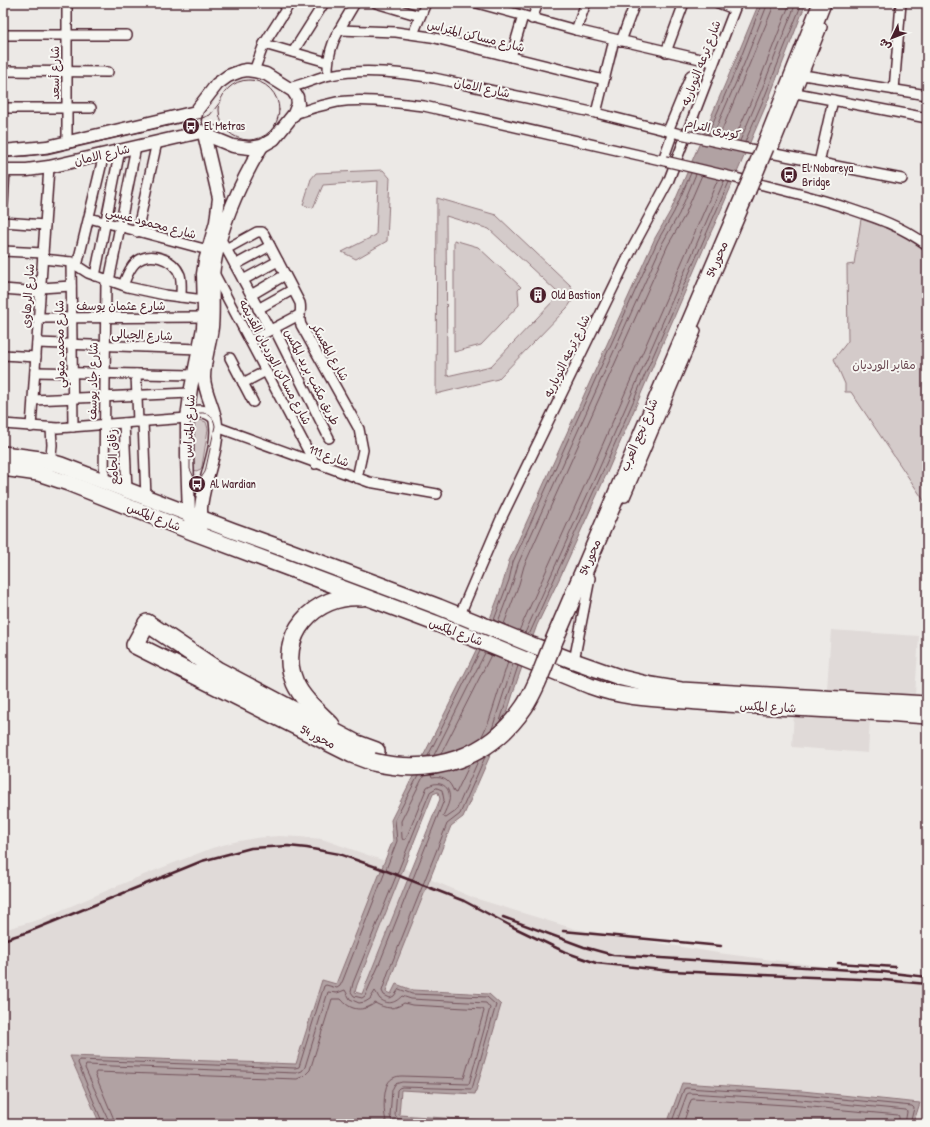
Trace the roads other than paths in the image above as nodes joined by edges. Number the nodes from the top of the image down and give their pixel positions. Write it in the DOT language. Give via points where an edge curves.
graph roads {
  1 [pos="67,3"];
  2 [pos="290,3"];
  3 [pos="324,3"];
  4 [pos="355,3"];
  5 [pos="376,3"];
  6 [pos="426,3"];
  7 [pos="477,3"];
  8 [pos="538,3"];
  9 [pos="586,3"];
  10 [pos="635,3"];
  11 [pos="684,3"];
  12 [pos="718,3"];
  13 [pos="812,3"];
  14 [pos="822,3"];
  15 [pos="830,3"];
  16 [pos="901,3"];
  17 [pos="488,5"];
  18 [pos="736,6"];
  19 [pos="420,16"];
  20 [pos="527,17"];
  21 [pos="339,30"];
  22 [pos="576,30"];
  23 [pos="413,34"];
  24 [pos="3,35"];
  25 [pos="67,35"];
  26 [pos="127,35"];
  27 [pos="617,40"];
  28 [pos="264,44"];
  29 [pos="293,52"];
  30 [pos="666,52"];
  31 [pos="511,57"];
  32 [pos="327,62"];
  33 [pos="713,62"];
  34 [pos="3,71"];
  35 [pos="254,71"];
  36 [pos="67,72"];
  37 [pos="108,72"];
  38 [pos="328,75"];
  39 [pos="691,75"];
  40 [pos="803,75"];
  41 [pos="604,80"];
  42 [pos="286,88"];
  43 [pos="894,90"];
  44 [pos="796,93"];
  45 [pos="927,95"];
  46 [pos="833,100"];
  47 [pos="3,108"];
  48 [pos="67,108"];
  49 [pos="91,108"];
  50 [pos="196,112"];
  51 [pos="596,113"];
  52 [pos="294,114"];
  53 [pos="927,118"];
  54 [pos="672,132"];
  55 [pos="202,133"];
  56 [pos="157,142"];
  57 [pos="67,143"];
  58 [pos="262,146"];
  59 [pos="136,147"];
  60 [pos="759,148"];
  61 [pos="120,150"];
  62 [pos="3,151"];
  63 [pos="104,154"];
  64 [pos="664,160"];
  65 [pos="819,163"];
  66 [pos="49,167"];
  67 [pos="4,170"];
  68 [pos="902,179"];
  69 [pos="739,185"];
  70 [pos="3,204"];
  71 [pos="219,205"];
  72 [pos="231,207"];
  73 [pos="88,218"];
  74 [pos="3,222"];
  75 [pos="106,223"];
  76 [pos="45,225"];
  77 [pos="120,227"];
  78 [pos="137,232"];
  79 [pos="223,244"];
  80 [pos="927,245"];
  81 [pos="270,246"];
  82 [pos="208,250"];
  83 [pos="3,251"];
  84 [pos="43,256"];
  85 [pos="278,261"];
  86 [pos="74,264"];
  87 [pos="235,266"];
  88 [pos="214,273"];
  89 [pos="285,275"];
  90 [pos="95,276"];
  91 [pos="243,280"];
  92 [pos="108,281"];
  93 [pos="123,285"];
  94 [pos="71,286"];
  95 [pos="3,289"];
  96 [pos="40,290"];
  97 [pos="292,290"];
  98 [pos="251,295"];
  99 [pos="181,297"];
  100 [pos="204,300"];
  101 [pos="708,301"];
  102 [pos="258,309"];
  103 [pos="299,315"];
  104 [pos="204,317"];
  105 [pos="38,318"];
  106 [pos="72,318"];
  107 [pos="106,318"];
  108 [pos="272,329"];
  109 [pos="250,341"];
  110 [pos="37,343"];
  111 [pos="72,344"];
  112 [pos="106,345"];
  113 [pos="199,349"];
  114 [pos="3,355"];
  115 [pos="36,357"];
  116 [pos="230,358"];
  117 [pos="266,371"];
  118 [pos="35,372"];
  119 [pos="73,373"];
  120 [pos="105,374"];
  121 [pos="136,374"];
  122 [pos="193,375"];
  123 [pos="243,383"];
  124 [pos="190,393"];
  125 [pos="137,395"];
  126 [pos="105,397"];
  127 [pos="73,398"];
  128 [pos="33,400"];
  129 [pos="253,402"];
  130 [pos="188,418"];
  131 [pos="140,421"];
  132 [pos="216,422"];
  133 [pos="124,423"];
  134 [pos="3,424"];
  135 [pos="105,424"];
  136 [pos="31,427"];
  137 [pos="74,427"];
  138 [pos="51,428"];
  139 [pos="329,438"];
  140 [pos="3,454"];
  141 [pos="315,464"];
  142 [pos="3,468"];
  143 [pos="49,469"];
  144 [pos="357,478"];
  145 [pos="104,482"];
  146 [pos="127,491"];
  147 [pos="437,494"];
  148 [pos="146,498"];
  149 [pos="195,517"];
  150 [pos="198,534"];
  151 [pos="287,550"];
  152 [pos="281,566"];
  153 [pos="590,578"];
  154 [pos="362,597"];
  155 [pos="466,617"];
  156 [pos="460,633"];
  157 [pos="546,645"];
  158 [pos="574,661"];
  159 [pos="779,701"];
  160 [pos="927,704"];
  161 [pos="927,716"];
  162 [pos="341,736"];
  163 [pos="375,756"];
  1 -- 25 [label="street, شارع أسعد"];
  2 -- 28 [label="street"];
  3 -- 29 [label="street"];
  4 -- 21 [label="street"];
  5 -- 19 [label="street"];
  6 -- 19 [label="street"];
  7 -- 17 [label="street"];
  8 -- 20 [label="street"];
  9 -- 22 [label="street"];
  10 -- 27 [label="street"];
  11 -- 30 [label="street"];
  12 -- 18 [label="street"];
  13 -- 60 [label="highway, محور 54"];
  14 -- 60 [label="highway, محور 54"];
  15 -- 40 [label="street"];
  16 -- 43 [label="street"];
  17 -- 20 [label="street"];
  18 -- 33 [label="street, شارع ترعه النوباريه"];
  19 -- 23 [label="street"];
  20 -- 22 [label="street"];
  20 -- 31 [label="street"];
  21 -- 23 [label="street, شارع مساكن المتراس" via="378,30"];
  21 -- 32 [label="street"];
  22 -- 27 [label="street"];
  23 -- 31 [label="street, شارع مساكن المتراس"];
  24 -- 25 [label="street"];
  25 -- 26 [label="street"];
  25 -- 36 [label="street, شارع أسعد"];
  27 -- 30 [label="street"];
  27 -- 41 [label="street"];
  28 -- 29 [label="street"];
  28 -- 35 [label="street"];
  29 -- 32 [label="street"];
  30 -- 33 [label="street"];
  31 -- 41 [label="street, شارع مساكن المتراس"];
  32 -- 38 [label="street"];
  33 -- 155 [label="street, شارع ترعه النوباريه" via="668,182 632,249 500,521"];
  34 -- 36 [label="street"];
  35 -- 42 [label="street" via="266,74"];
  35 -- 50 [label="street" via="241,71 222,80 212,89"];
  36 -- 37 [label="street"];
  36 -- 48 [label="street, شارع أسعد"];
  38 -- 42 [label="street, شارع الامان"];
  38 -- 51 [label="street, شارع الامان" via="363,71 408,74"];
  39 -- 54 [label="street"];
  40 -- 43 [label="street"];
  40 -- 44 [label="street"];
  41 -- 51 [label="street"];
  42 -- 52 [label="street" via="293,91 298,98 298,108"];
  43 -- 45 [label="street"];
  44 -- 46 [label="street"];
  44 -- 60 [label="street"];
  46 -- 53 [label="street"];
  46 -- 65 [label="street"];
  47 -- 48 [label="street"];
  48 -- 49 [label="street"];
  48 -- 57 [label="street, شارع أسعد"];
  50 -- 55 [label="street" via="195,125"];
  50 -- 57 [label="street, شارع الامان"];
  51 -- 54 [label="street, شارع الامان"];
  52 -- 58 [label="street" via="274,139"];
  52 -- 64 [label="street" via="338,102 424,106"];
  54 -- 60 [label="street, كوبرى الترام, bridge"];
  54 -- 64 [label="street"];
  55 -- 56 [label="street, شارع الامان"];
  55 -- 58 [label="street" via="238,148"];
  55 -- 71 [label="street, شارع المتراس" via="219,192"];
  56 -- 59 [label="street, شارع الامان"];
  56 -- 78 [label="street"];
  57 -- 62 [label="street, شارع الامان" via="28,150"];
  58 -- 72 [label="street, شارع المتراس" via="247,171"];
  59 -- 61 [label="street, شارع الامان"];
  59 -- 77 [label="street, شارع جاد يوسف"];
  60 -- 65 [label="street, كوبرى الترام"];
  60 -- 69 [label="highway, محور 54"];
  61 -- 63 [label="street, شارع الامان"];
  61 -- 75 [label="street"];
  63 -- 66 [label="street, شارع الامان"];
  63 -- 73 [label="street, شارع محمد متولي"];
  64 -- 69 [label="street, bridge"];
  65 -- 68 [label="street, كوبرى الترام"];
  66 -- 67 [label="street, شارع الامان"];
  66 -- 76 [label="street, شارع الرهاوى"];
  67 -- 70 [label="street"];
  69 -- 80 [label="street" via="825,201 897,226"];
  69 -- 157 [label="highway, محور 54"];
  71 -- 72 [label="street"];
  71 -- 82 [label="street, شارع المتراس"];
  72 -- 79 [label="street, شارع المتراس"];
  73 -- 75 [label="street, شارع محمود عيسي"];
  73 -- 86 [label="street, شارع محمد متولي"];
  74 -- 76 [label="street"];
  75 -- 77 [label="street, شارع محمود عيسي"];
  75 -- 90 [label="street"];
  76 -- 84 [label="street, شارع الرهاوى"];
  77 -- 78 [label="street, شارع محمود عيسي"];
  77 -- 92 [label="street, شارع جاد يوسف"];
  78 -- 82 [label="street, شارع محمود عيسي"];
  79 -- 81 [label="street, شارع المعسكر" via="260,232 264,234"];
  79 -- 87 [label="street, طريق مكتب بريد المكس"];
  79 -- 88 [label="street, شارع المتراس"];
  81 -- 85 [label="street, شارع المعسكر"];
  81 -- 87 [label="street"];
  82 -- 100 [label="street, شارع المتراس" via="203,274"];
  83 -- 84 [label="street"];
  84 -- 86 [label="street"];
  84 -- 96 [label="street, شارع الرهاوى"];
  85 -- 89 [label="street, شارع المعسكر"];
  85 -- 91 [label="street"];
  86 -- 90 [label="street"];
  86 -- 94 [label="street, شارع محمد متولي"];
  87 -- 91 [label="street, طريق مكتب بريد المكس"];
  88 -- 109 [label="street, شارع مساكن الورديان القديمه"];
  88 -- 132 [label="street, شارع المتراس" via="212,327 204,373 205,388"];
  89 -- 97 [label="street, شارع المعسكر"];
  89 -- 98 [label="street"];
  90 -- 92 [label="street"];
  91 -- 98 [label="street, طريق مكتب بريد المكس"];
  92 -- 93 [label="street"];
  92 -- 107 [label="street, شارع جاد يوسف"];
  93 -- 99 [label="street"];
  93 -- 99 [label="street" via="130,268 136,262 144,258 161,258 169,262 180,275"];
  94 -- 96 [label="street"];
  94 -- 106 [label="street, شارع محمد متولي"];
  95 -- 96 [label="street"];
  96 -- 105 [label="street, شارع الرهاوى"];
  97 -- 102 [label="street"];
  97 -- 103 [label="street, شارع المعسكر" via="301,307"];
  98 -- 102 [label="street, طريق مكتب بريد المكس"];
  99 -- 100 [label="street"];
  100 -- 104 [label="street, شارع المتراس"];
  101 -- 153 [label="street, شارع نجع العرب" via="658,422 600,549"];
  102 -- 108 [label="street, طريق مكتب بريد المكس"];
  103 -- 108 [label="street"];
  103 -- 144 [label="street, شارع المعسكر" via="301,325 359,429 363,450"];
  104 -- 107 [label="street, شارع عثمان يوسف"];
  104 -- 113 [label="street, شارع المتراس"];
  105 -- 106 [label="street, شارع عثمان يوسف"];
  105 -- 110 [label="street, شارع الرهاوى"];
  106 -- 107 [label="street, شارع عثمان يوسف"];
  106 -- 111 [label="street, شارع محمد متولي"];
  107 -- 112 [label="street, شارع جاد يوسف"];
  108 -- 109 [label="street"];
  108 -- 139 [label="street, طريق مكتب بريد المكس"];
  109 -- 117 [label="street, شارع مساكن الورديان القديمه"];
  110 -- 111 [label="street, شارع الجبالى"];
  110 -- 115 [label="street, شارع الرهاوى"];
  111 -- 112 [label="street, شارع الجبالى"];
  111 -- 119 [label="street, شارع محمد متولي"];
  112 -- 113 [label="street, شارع الجبالى"];
  112 -- 120 [label="street, شارع جاد يوسف"];
  113 -- 122 [label="street, شارع المتراس"];
  114 -- 115 [label="street"];
  115 -- 118 [label="street, شارع الرهاوى"];
  116 -- 123 [label="street"];
  117 -- 123 [label="street"];
  117 -- 141 [label="street, شارع مساكن الورديان القديمه"];
  118 -- 119 [label="street"];
  118 -- 128 [label="street, شارع الرهاوى"];
  119 -- 120 [label="street"];
  119 -- 127 [label="street, شارع محمد متولي"];
  120 -- 121 [label="street"];
  120 -- 126 [label="street, شارع جاد يوسف"];
  121 -- 122 [label="street"];
  121 -- 125 [label="street"];
  122 -- 124 [label="street, شارع المتراس"];
  123 -- 129 [label="street"];
  124 -- 125 [label="street"];
  124 -- 130 [label="street, شارع المتراس"];
  125 -- 126 [label="street"];
  125 -- 131 [label="street"];
  126 -- 127 [label="street"];
  126 -- 135 [label="street, شارع جاد يوسف"];
  127 -- 128 [label="street"];
  127 -- 137 [label="street, شارع محمد متولي"];
  128 -- 136 [label="street, شارع الرهاوى"];
  130 -- 131 [label="street"];
  130 -- 132 [label="street" via="201,411 211,414"];
  130 -- 149 [label="street, شارع المتراس" via="187,456"];
  131 -- 133 [label="street"];
  131 -- 148 [label="street"];
  132 -- 141 [label="street, شارع 111"];
  132 -- 149 [label="street, شارع المتراس" via="215,442"];
  133 -- 135 [label="street"];
  133 -- 146 [label="street, زقاق الجامع"];
  134 -- 136 [label="street"];
  135 -- 137 [label="street"];
  135 -- 145 [label="street, شارع جاد يوسف"];
  136 -- 138 [label="street"];
  137 -- 138 [label="street"];
  138 -- 143 [label="street"];
  140 -- 143 [label="main road, شارع المكس" via="30,458"];
  141 -- 144 [label="street, شارع 111"];
  142 -- 143 [label="main road, شارع المكس" via="28,471"];
  143 -- 145 [label="main road, شارع المكس"];
  143 -- 150 [label="main road, شارع المكس" via="68,483"];
  144 -- 147 [label="street, شارع 111" via="390,487"];
  145 -- 146 [label="main road, شارع المكس"];
  146 -- 148 [label="main road, شارع المكس"];
  148 -- 149 [label="main road, شارع المكس"];
  149 -- 150 [label="street, شارع المتراس" via="192,527"];
  149 -- 151 [label="main road, شارع المكس"];
  150 -- 152 [label="main road, شارع المكس"];
  151 -- 152 [label="main road"];
  151 -- 155 [label="main road, شارع المكس"];
  152 -- 154 [label="main road, شارع المكس"];
  153 -- 157 [label="street, شارع نجع العرب"];
  153 -- 158 [label="street, شارع نجع العرب"];
  154 -- 156 [label="main road, شارع المكس"];
  154 -- 162 [label="highway" via="339,598 315,609 297,630 291,647 290,666 300,692"];
  155 -- 156 [label="street, شارع ترعه النوباريه"];
  155 -- 157 [label="main road, شارع المكس"];
  156 -- 159 [label="main road, شارع المكس" via="590,686 616,694 638,698"];
  157 -- 158 [label="main road, شارع المكس"];
  157 -- 163 [label="highway, محور 54" via="515,700 495,724 477,737 457,748 426,755"];
  158 -- 159 [label="main road, شارع المكس" via="622,678 666,688"];
  159 -- 160 [label="main road, شارع المكس"];
  159 -- 161 [label="main road, شارع المكس"];
  162 -- 163 [label="highway, محور 54"];
  162 -- 163 [label="highway, محور 54" via="217,670 147,623 135,645 352,754"];
}
